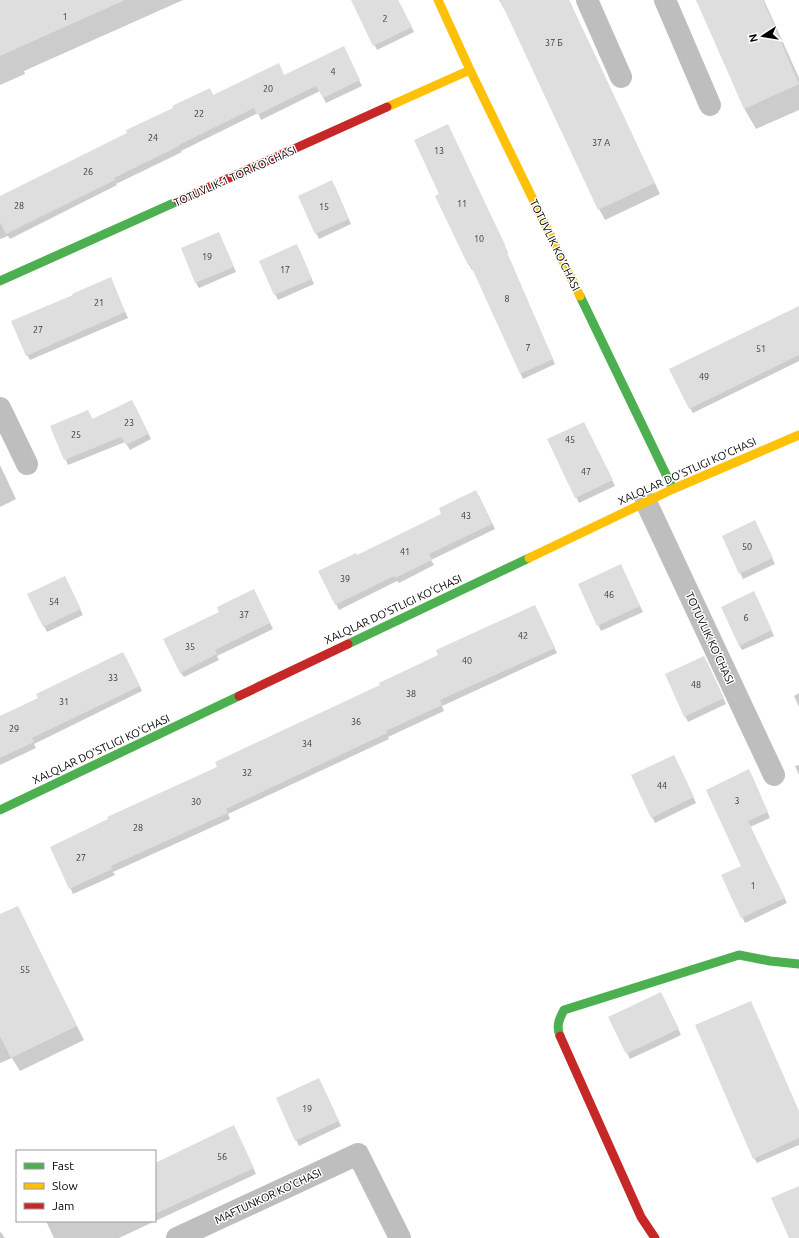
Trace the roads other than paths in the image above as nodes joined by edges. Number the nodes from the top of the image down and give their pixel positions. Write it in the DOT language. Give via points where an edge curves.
graph roads {
  1 [pos="438,0"];
  2 [pos="587,0"];
  3 [pos="665,0"];
  4 [pos="470,70"];
  5 [pos="621,77"];
  6 [pos="710,105"];
  7 [pos="0,281"];
  8 [pos="0,408"];
  9 [pos="799,435"];
  10 [pos="27,464"];
  11 [pos="672,489"];
  12 [pos="646,502"];
  13 [pos="774,775"];
  14 [pos="0,810"];
  15 [pos="799,964"];
  16 [pos="177,1238"];
  17 [pos="400,1238"];
  18 [pos="655,1238"];
  1 -- 4 [label="street, TOTUVLIK KO'CHASI"];
  2 -- 5 [label="street"];
  3 -- 6 [label="street"];
  4 -- 7 [label="street, TOTUVLIK-1 TOR KO'CHASI"];
  4 -- 11 [label="street, TOTUVLIK KO'CHASI"];
  8 -- 10 [label="street"];
  9 -- 11 [label="street, XALQLAR DO'STLIGI KO'CHASI"];
  11 -- 12 [label="street, XALQLAR DO'STLIGI KO'CHASI"];
  12 -- 13 [label="street, TOTUVLIK KO'CHASI"];
  12 -- 14 [label="street, XALQLAR DO'STLIGI KO'CHASI"];
  15 -- 18 [label="street" via="739,955 564,1010 558,1021 558,1031 641,1217"];
  16 -- 17 [label="street, MAFTUNKOR KO'CHASI" via="358,1154"];
}
